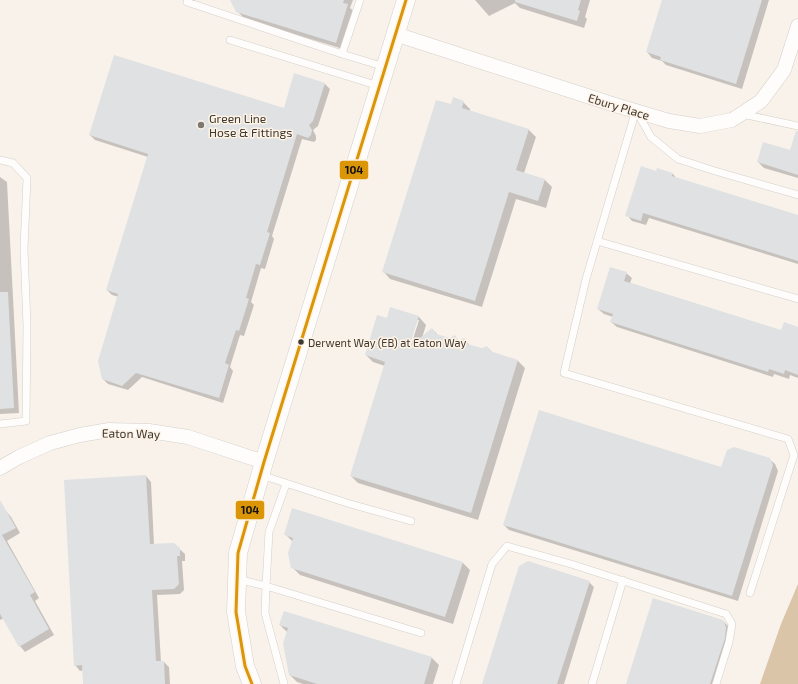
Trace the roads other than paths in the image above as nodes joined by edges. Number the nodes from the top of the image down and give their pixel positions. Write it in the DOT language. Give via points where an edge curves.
graph roads {
  1 [pos="189,0"];
  2 [pos="360,0"];
  3 [pos="406,0"];
  4 [pos="798,26"];
  5 [pos="395,34"];
  6 [pos="230,40"];
  7 [pos="342,54"];
  8 [pos="385,68"];
  9 [pos="380,86"];
  10 [pos="636,110"];
  11 [pos="742,114"];
  12 [pos="798,126"];
  13 [pos="0,160"];
  14 [pos="798,195"];
  15 [pos="597,241"];
  16 [pos="798,298"];
  17 [pos="0,424"];
  18 [pos="0,468"];
  19 [pos="262,468"];
  20 [pos="286,484"];
  21 [pos="411,521"];
  22 [pos="237,579"];
  23 [pos="623,580"];
  24 [pos="266,586"];
  25 [pos="750,593"];
  26 [pos="421,633"];
  27 [pos="252,684"];
  28 [pos="284,684"];
  29 [pos="456,684"];
  30 [pos="592,684"];
  31 [pos="716,684"];
  1 -- 7 [label="lane" via="187,2"];
  2 -- 7 [label="lane"];
  3 -- 5 [label="street"];
  4 -- 11 [label="street, Ebury Place" via="784,70 761,101"];
  5 -- 8 [label="street"];
  5 -- 10 [label="street, Ebury Place"];
  6 -- 9 [label="lane"];
  7 -- 8 [label="lane"];
  8 -- 9 [label="street"];
  9 -- 19 [label="street"];
  10 -- 11 [label="street, Ebury Place" via="669,121 700,126 732,120"];
  10 -- 14 [label="lane" via="651,137 678,159"];
  10 -- 15 [label="lane"];
  11 -- 12 [label="lane"];
  13 -- 17 [label="lane" via="13,163 27,178 24,248 27,325 26,421"];
  15 -- 16 [label="lane"];
  15 -- 25 [label="lane" via="564,373 788,439 794,455"];
  18 -- 19 [label="street, Eaton Way" via="50,443 109,430 149,431 188,437"];
  19 -- 20 [label="lane"];
  19 -- 22 [label="street" via="238,553"];
  20 -- 21 [label="lane"];
  20 -- 24 [label="lane" via="269,532"];
  22 -- 24 [label="lane"];
  22 -- 27 [label="street" via="236,612 245,666"];
  23 -- 29 [label="lane" via="507,546 492,564"];
  23 -- 30 [label="lane"];
  23 -- 31 [label="lane" via="726,614 732,624"];
  24 -- 26 [label="lane"];
  24 -- 28 [label="lane" via="265,613"];
}
